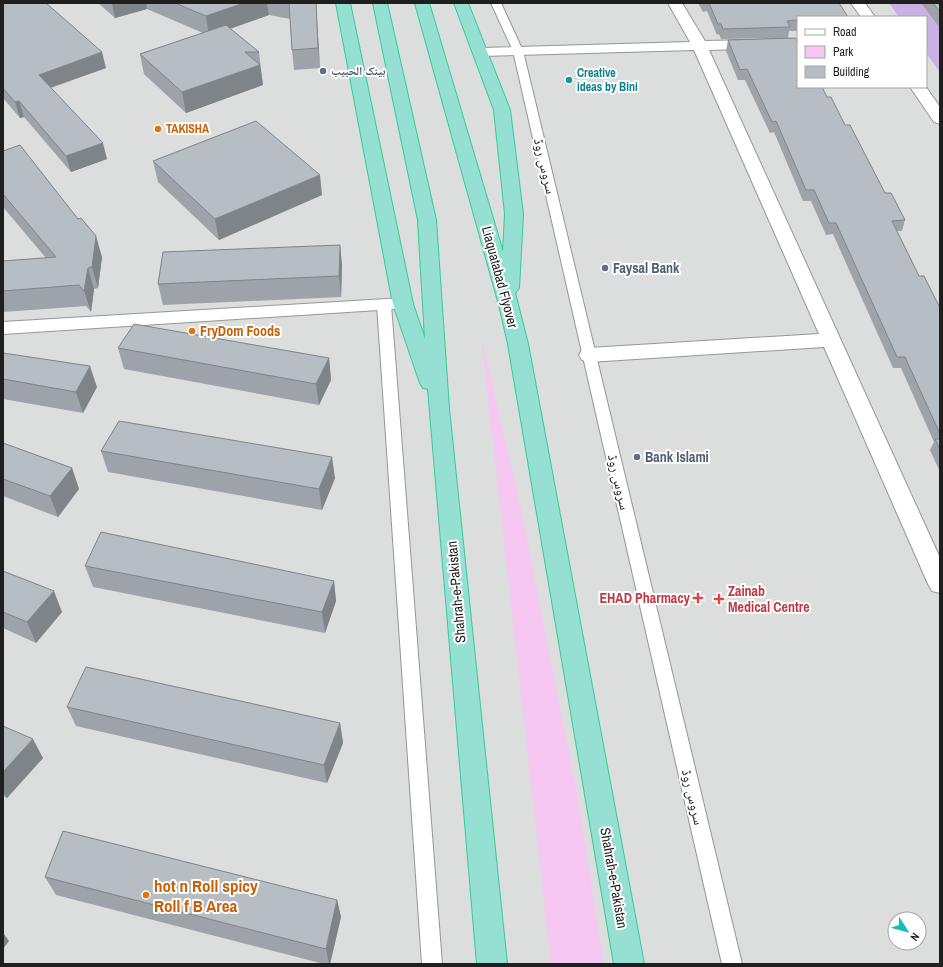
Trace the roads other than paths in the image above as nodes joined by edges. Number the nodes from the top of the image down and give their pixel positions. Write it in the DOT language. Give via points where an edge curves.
graph roads {
  1 [pos="343,3"];
  2 [pos="380,3"];
  3 [pos="422,3"];
  4 [pos="462,3"];
  5 [pos="496,3"];
  6 [pos="675,3"];
  7 [pos="858,3"];
  8 [pos="867,16"];
  9 [pos="797,43"];
  10 [pos="700,46"];
  11 [pos="518,51"];
  12 [pos="481,52"];
  13 [pos="919,88"];
  14 [pos="940,119"];
  15 [pos="393,304"];
  16 [pos="509,305"];
  17 [pos="3,328"];
  18 [pos="831,340"];
  19 [pos="518,344"];
  20 [pos="589,354"];
  21 [pos="439,408"];
  22 [pos="932,549"];
  23 [pos="940,584"];
  24 [pos="432,964"];
  25 [pos="492,964"];
  26 [pos="629,964"];
  27 [pos="732,964"];
  1 -- 15 [label="highway"];
  2 -- 21 [label="highway, Shahrah-e-Pakistan" via="427,220"];
  3 -- 16 [label="highway, Liaquatabad Flyover"];
  4 -- 12 [label="highway"];
  5 -- 11 [label="lane, سروس روڈ"];
  6 -- 10 [label="street"];
  7 -- 8 [label="street"];
  9 -- 10 [label="street"];
  10 -- 11 [label="street"];
  10 -- 18 [label="street"];
  11 -- 12 [label="street"];
  11 -- 20 [label="lane, سروس روڈ"];
  12 -- 16 [label="highway" via="502,110 514,214"];
  13 -- 14 [label="street"];
  15 -- 17 [label="street"];
  15 -- 21 [label="highway"];
  15 -- 24 [label="lane"];
  16 -- 19 [label="highway, Liaquatabad Flyover"];
  18 -- 20 [label="street"];
  18 -- 22 [label="street"];
  19 -- 26 [label="highway, Shahrah-e-Pakistan"];
  20 -- 27 [label="lane, سروس روڈ"];
  21 -- 25 [label="highway, Shahrah-e-Pakistan"];
  22 -- 23 [label="street"];
}
